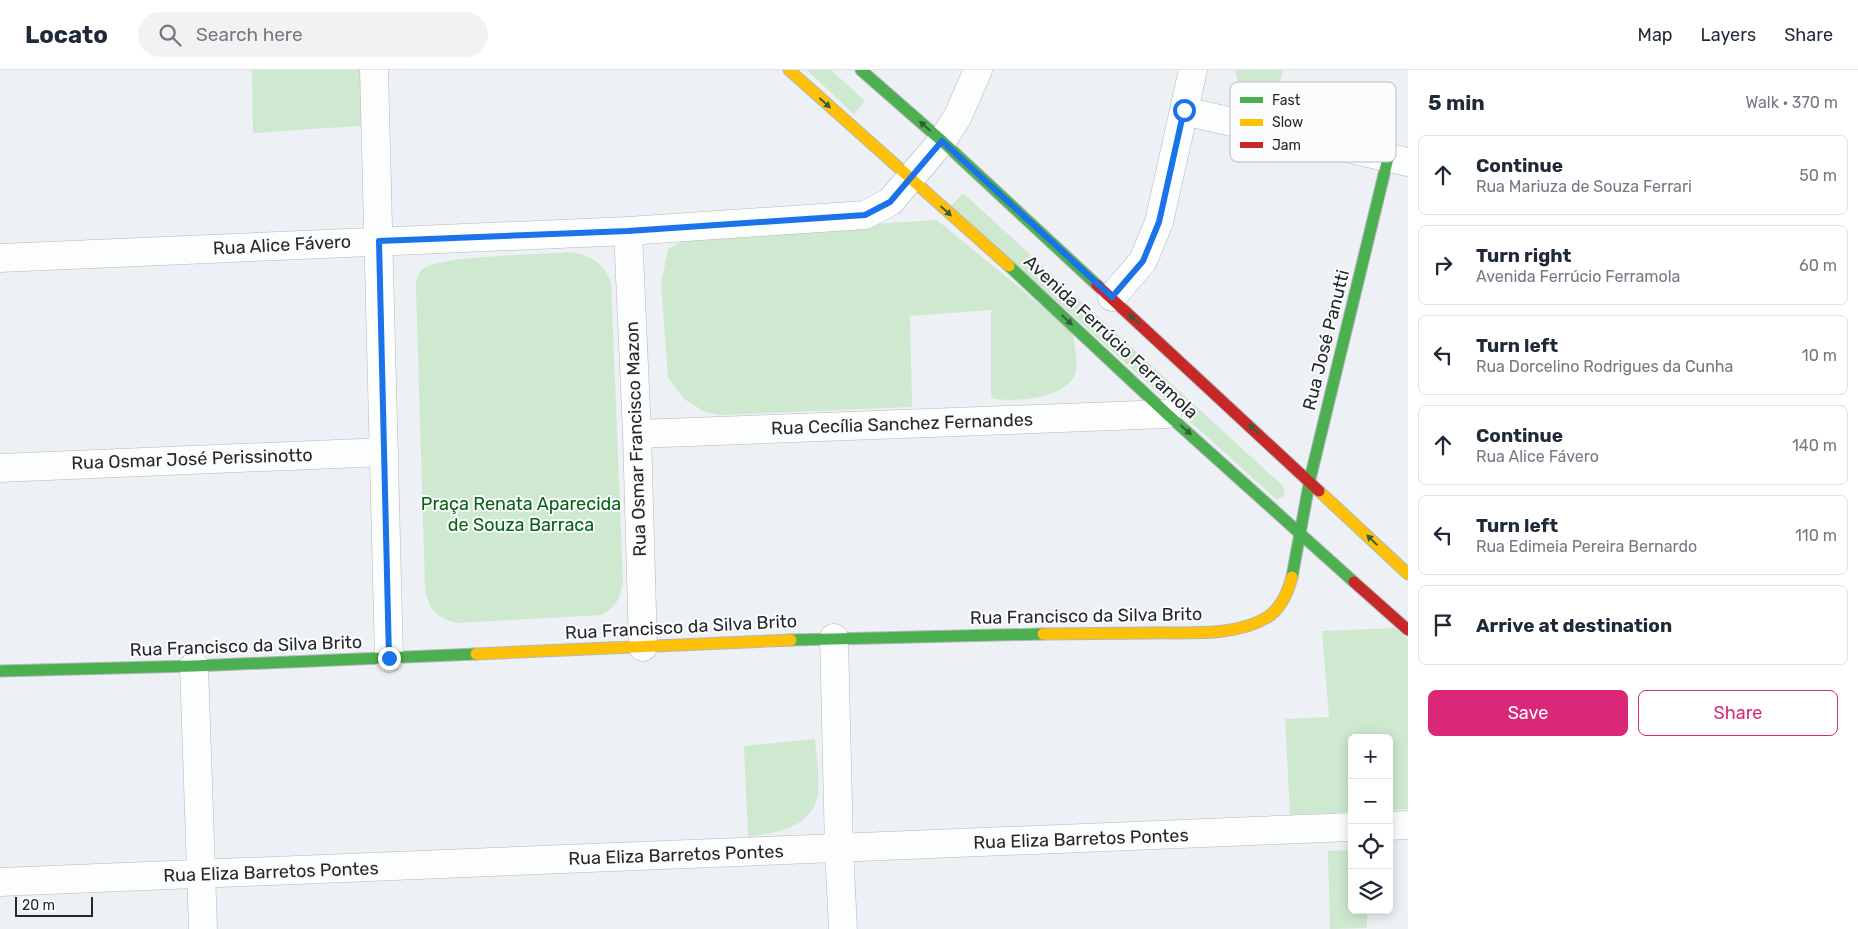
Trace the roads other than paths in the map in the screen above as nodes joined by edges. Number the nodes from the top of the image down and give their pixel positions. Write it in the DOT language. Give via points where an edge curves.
graph roads {
  1 [pos="374,70"];
  2 [pos="789,70"];
  3 [pos="861,70"];
  4 [pos="978,70"];
  5 [pos="1193,70"];
  6 [pos="1184,110"];
  7 [pos="1230,121"];
  8 [pos="942,141"];
  9 [pos="1398,160"];
  10 [pos="910,179"];
  11 [pos="628,231"];
  12 [pos="379,241"];
  13 [pos="0,258"];
  14 [pos="1112,297"];
  15 [pos="1167,414"];
  16 [pos="637,434"];
  17 [pos="384,452"];
  18 [pos="0,468"];
  19 [pos="1310,481"];
  20 [pos="1300,532"];
  21 [pos="1408,574"];
  22 [pos="1408,630"];
  23 [pos="834,638"];
  24 [pos="643,647"];
  25 [pos="389,658"];
  26 [pos="194,666"];
  27 [pos="0,672"];
  28 [pos="1408,825"];
  29 [pos="1393,826"];
  30 [pos="1348,828"];
  31 [pos="839,849"];
  32 [pos="202,874"];
  33 [pos="0,882"];
  34 [pos="203,929"];
  35 [pos="843,929"];
  1 -- 12 [label="street"];
  2 -- 10 [label="street, Avenida Ferrúcio Ferramola, one-way"];
  8 -- 3 [label="street, Avenida Ferrúcio Ferramola, one-way"];
  4 -- 8 [label="street, Rua Alice Fávero" via="958,116"];
  5 -- 6 [label="street"];
  6 -- 7 [label="street"];
  6 -- 14 [label="street" via="1159,222 1143,261"];
  8 -- 10 [label="street, Rua Alice Fávero"];
  8 -- 14 [label="street, Avenida Ferrúcio Ferramola"];
  9 -- 19 [label="street, Rua José Panutti"];
  10 -- 11 [label="street, Rua Alice Fávero" via="890,202 865,215"];
  10 -- 15 [label="street, Avenida Ferrúcio Ferramola, one-way"];
  11 -- 12 [label="street, Rua Alice Fávero"];
  11 -- 16 [label="street, Rua Osmar Francisco Mazon"];
  12 -- 13 [label="street, Rua Alice Fávero"];
  12 -- 17 [label="street"];
  19 -- 14 [label="street, Avenida Ferrúcio Ferramola, one-way"];
  15 -- 16 [label="street, Rua Cecília Sanchez Fernandes"];
  15 -- 20 [label="street, Avenida Ferrúcio Ferramola, one-way"];
  16 -- 24 [label="street, Rua Osmar Francisco Mazon"];
  17 -- 18 [label="street, Rua Osmar José Perissinotto"];
  17 -- 25 [label="street"];
  19 -- 20 [label="street, Rua José Panutti"];
  21 -- 19 [label="street, Avenida Ferrúcio Ferramola, one-way"];
  20 -- 22 [label="street, Avenida Ferrúcio Ferramola"];
  20 -- 23 [label="street, Rua Francisco da Silva Brito" via="1287,591 1275,612 1234,629"];
  23 -- 24 [label="street, Rua Francisco da Silva Brito"];
  23 -- 31 [label="street"];
  24 -- 25 [label="street, Rua Francisco da Silva Brito"];
  25 -- 26 [label="street, Rua Francisco da Silva Brito"];
  26 -- 27 [label="street, Rua Francisco da Silva Brito"];
  26 -- 32 [label="street"];
  28 -- 29 [label="street"];
  30 -- 31 [label="street, Rua Eliza Barretos Pontes"];
  31 -- 32 [label="street, Rua Eliza Barretos Pontes"];
  31 -- 35 [label="street"];
  32 -- 33 [label="street, Rua Eliza Barretos Pontes"];
  32 -- 34 [label="street"];
}
